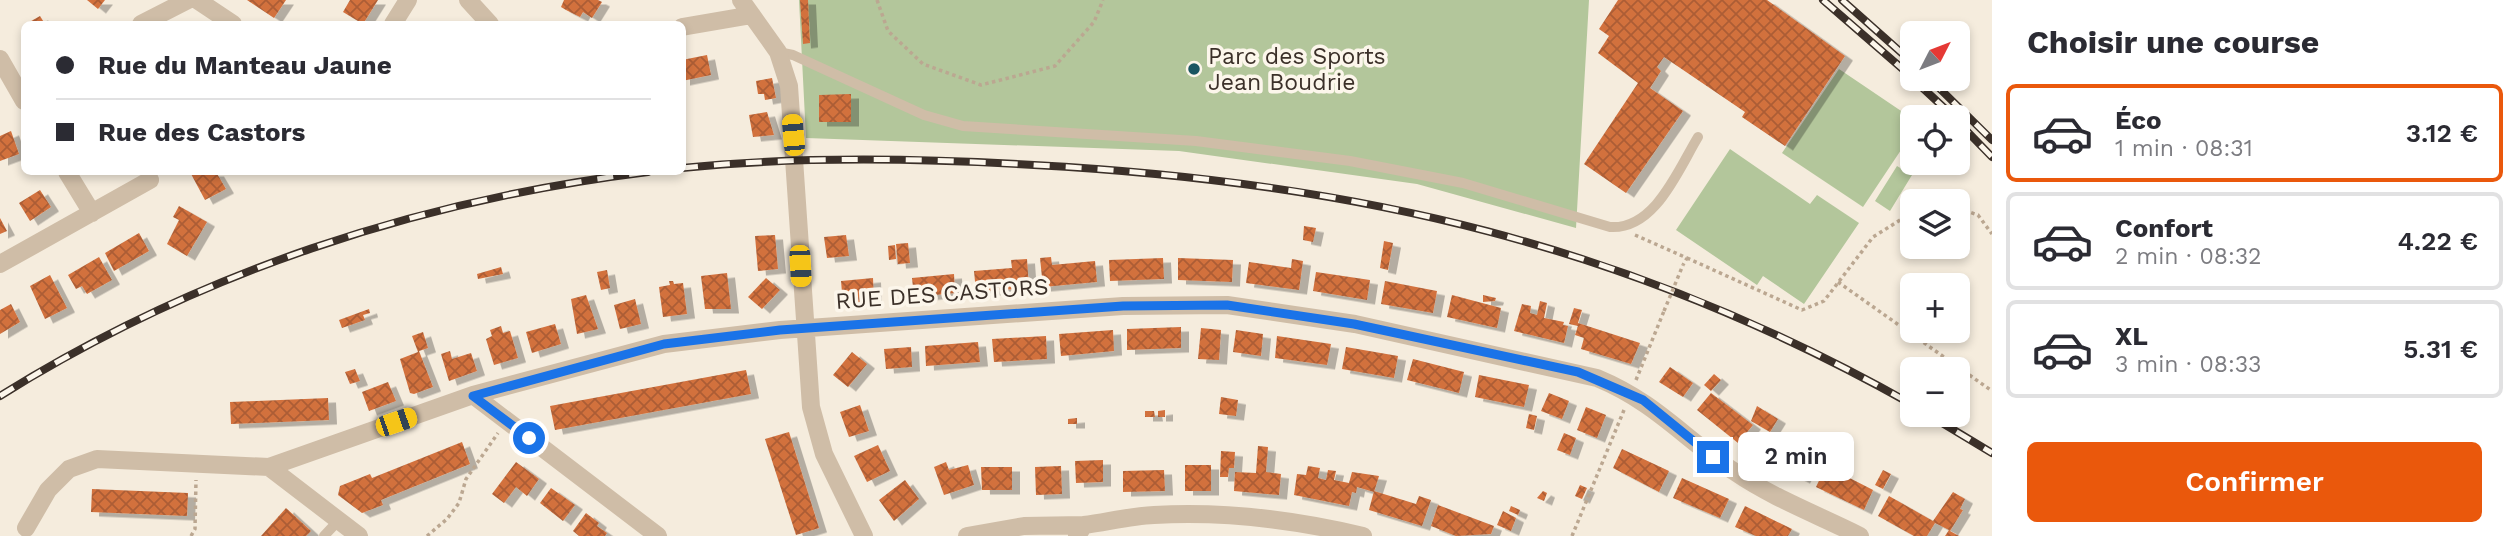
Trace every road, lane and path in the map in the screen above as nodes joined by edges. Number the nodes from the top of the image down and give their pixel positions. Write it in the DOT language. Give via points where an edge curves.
graph roads {
  1 [pos="188,0"];
  2 [pos="197,0"];
  3 [pos="408,0"];
  4 [pos="468,0"];
  5 [pos="741,0"];
  6 [pos="877,0"];
  7 [pos="1102,0"];
  8 [pos="752,15"];
  9 [pos="147,21"];
  10 [pos="228,21"];
  11 [pos="395,21"];
  12 [pos="487,21"];
  13 [pos="686,26"];
  14 [pos="778,52"];
  15 [pos="0,59"];
  16 [pos="21,90"];
  17 [pos="21,92"];
  18 [pos="0,97"];
  19 [pos="1698,137"];
  20 [pos="69,175"];
  21 [pos="150,180"];
  22 [pos="1970,212"];
  23 [pos="92,214"];
  24 [pos="1900,220"];
  25 [pos="1624,228"];
  26 [pos="1992,234"];
  27 [pos="1687,258"];
  28 [pos="0,264"];
  29 [pos="1838,282"];
  30 [pos="804,329"];
  31 [pos="1992,391"];
  32 [pos="1631,393"];
  33 [pos="473,396"];
  34 [pos="507,421"];
  35 [pos="196,464"];
  36 [pos="270,467"];
  37 [pos="339,520"];
  38 [pos="26,528"];
  39 [pos="1080,531"];
  40 [pos="859,534"];
  41 [pos="191,536"];
  42 [pos="324,536"];
  43 [pos="359,536"];
  44 [pos="427,536"];
  45 [pos="658,536"];
  46 [pos="967,536"];
  47 [pos="1363,536"];
  48 [pos="1572,536"];
  49 [pos="1860,536"];
  1 -- 9 [label="street"];
  2 -- 10 [label="street"];
  3 -- 11 [label="street"];
  4 -- 12 [label="street"];
  5 -- 8 [label="street"];
  6 -- 7 [label="path" via="888,31 923,64 981,85 1055,66 1094,22"];
  8 -- 13 [label="street"];
  8 -- 14 [label="street"];
  14 -- 25 [label="lane" via="924,115 963,126 1196,141 1312,155 1463,183"];
  14 -- 30 [label="street" via="789,86"];
  15 -- 16 [label="street"];
  17 -- 18 [label="street"];
  19 -- 25 [label="lane" via="1653,209"];
  20 -- 23 [label="street"];
  21 -- 23 [label="street"];
  22 -- 26 [label="path" via="1978,215"];
  23 -- 28 [label="street"];
  24 -- 29 [label="path" via="1872,237"];
  25 -- 27 [label="path"];
  27 -- 29 [label="path" via="1802,310 1824,301"];
  27 -- 32 [label="path, bridge"];
  29 -- 31 [label="path"];
  30 -- 32 [label="street, RUE DES CASTORS" via="1123,306 1227,305 1354,324 1542,364 1578,372"];
  30 -- 33 [label="street, RUE DES CASTORS" via="664,344"];
  30 -- 40 [label="street" via="811,407 824,453"];
  32 -- 48 [label="path"];
  32 -- 49 [label="street, RUE DES CASTORS" via="1743,478"];
  33 -- 34 [label="street"];
  33 -- 36 [label="street, RUE DES CASTORS"];
  34 -- 44 [label="path" via="466,479 459,503"];
  34 -- 45 [label="street"];
  35 -- 36 [label="street, RUE DES CASTORS"];
  35 -- 38 [label="street, RUE DES CASTORS" via="97,459 69,469 48,490"];
  35 -- 41 [label="path" via="195,529"];
  36 -- 37 [label="street"];
  37 -- 42 [label="lane"];
  37 -- 43 [label="street"];
  39 -- 46 [label="street" via="1024,526"];
  39 -- 47 [label="street" via="1153,515 1233,516 1311,524"];
}
